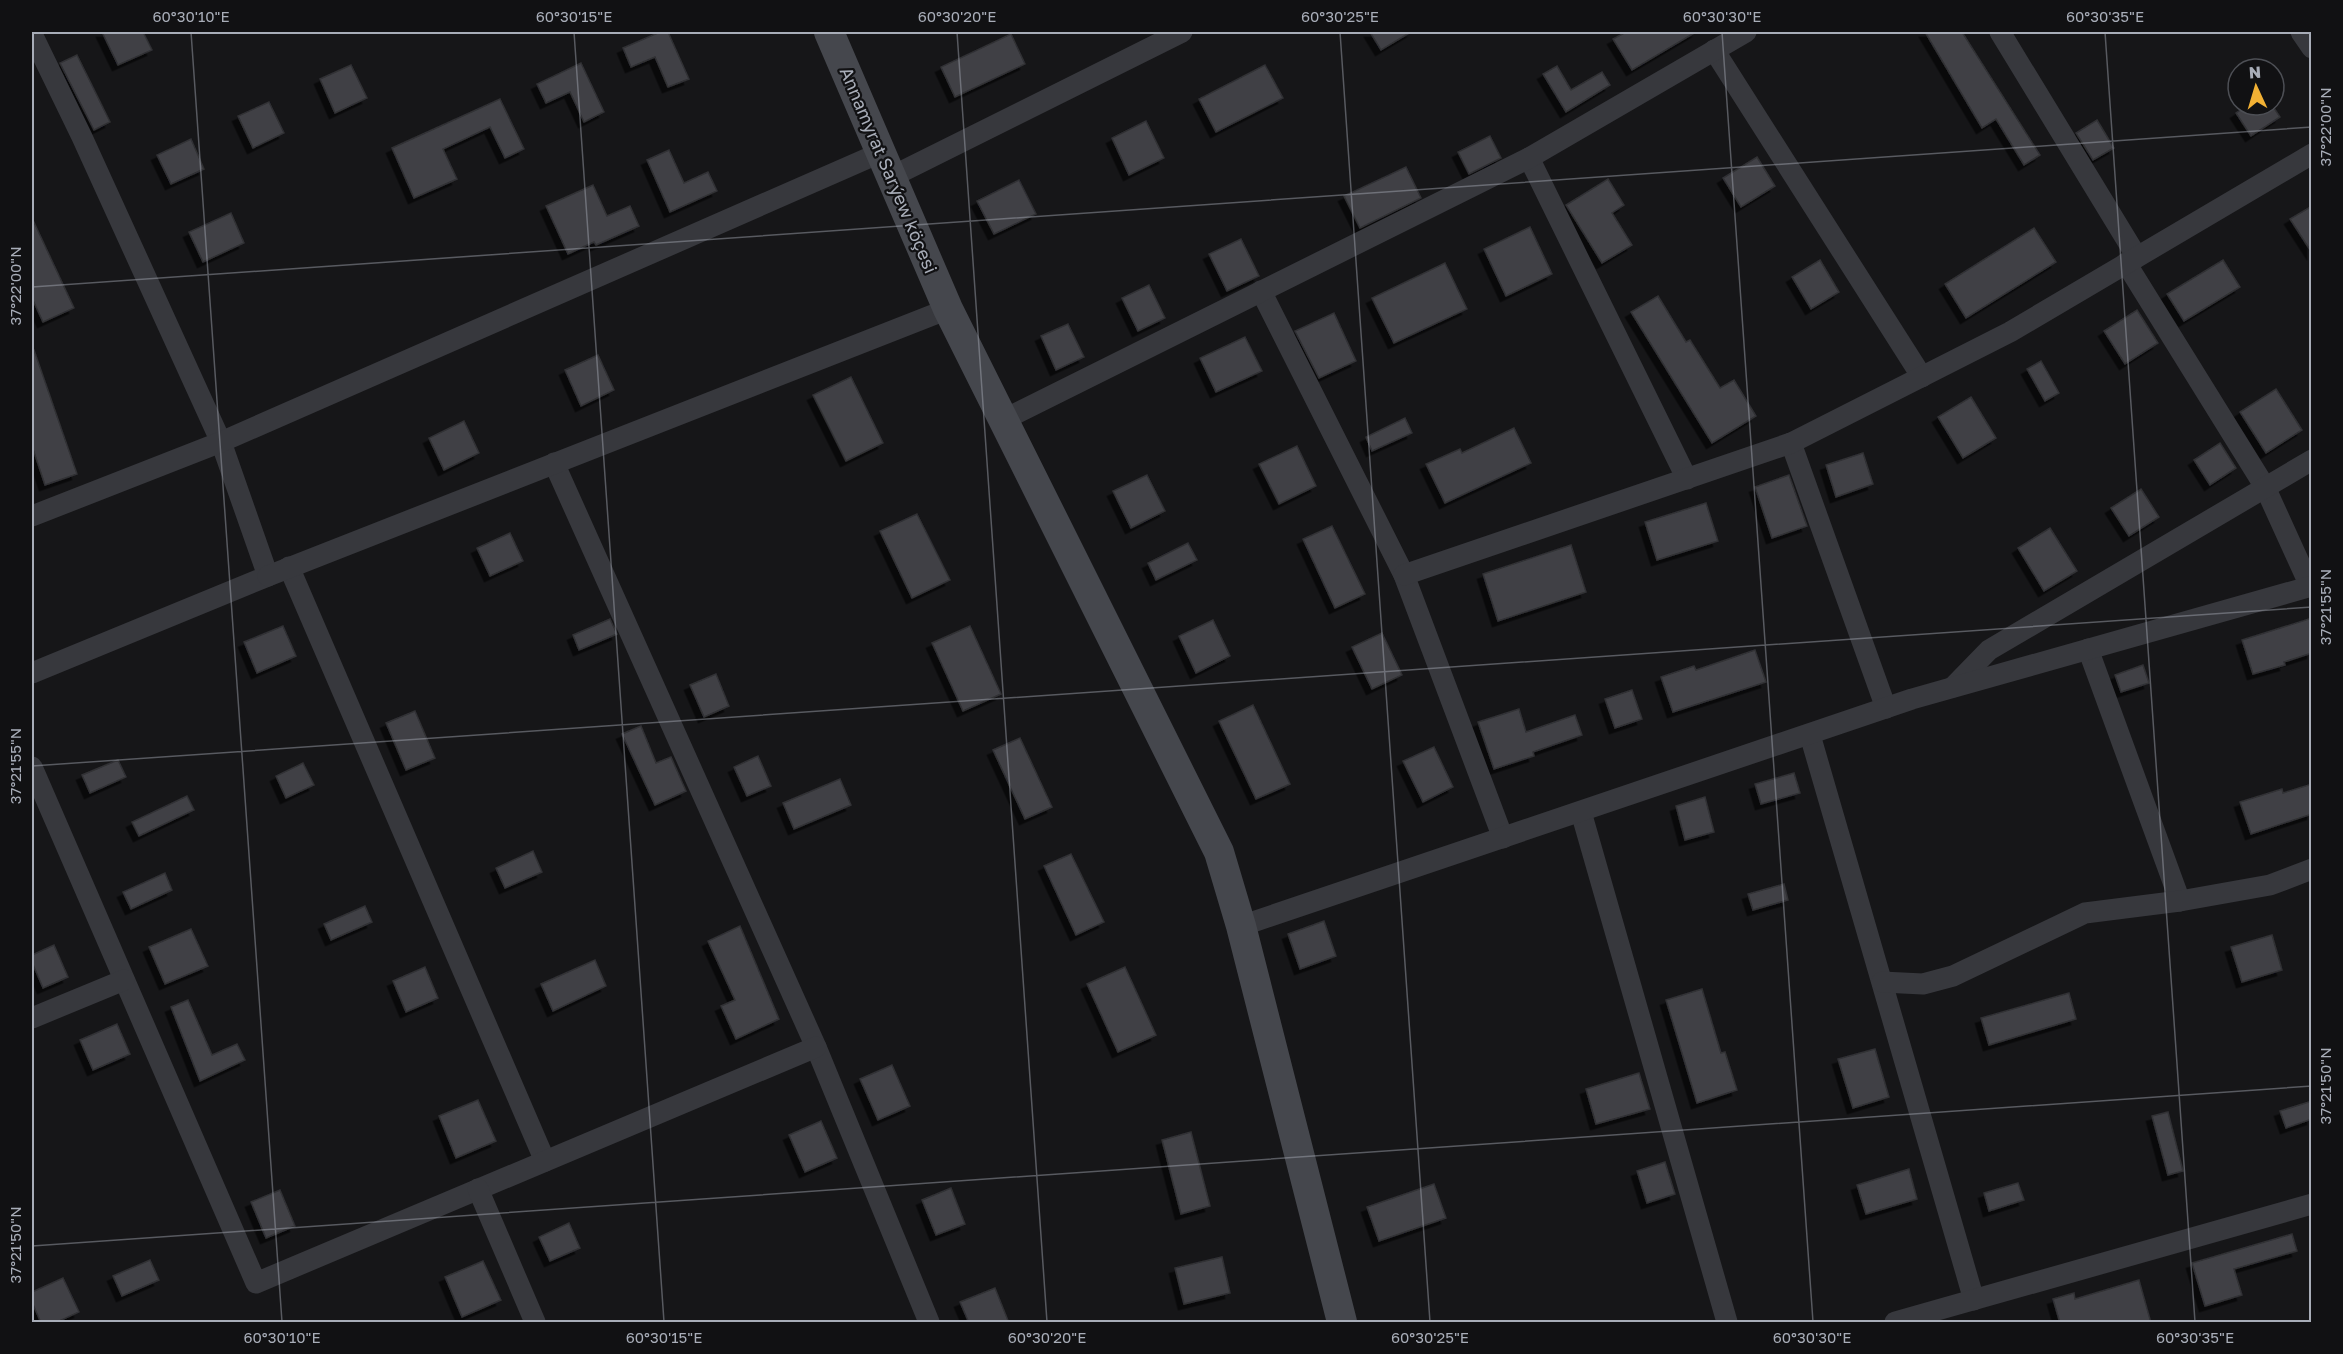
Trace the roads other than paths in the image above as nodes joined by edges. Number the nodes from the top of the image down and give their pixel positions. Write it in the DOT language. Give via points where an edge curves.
graph roads {
  1 [pos="829,32"];
  2 [pos="1182,32"];
  3 [pos="1746,32"];
  4 [pos="2000,32"];
  5 [pos="2301,32"];
  6 [pos="32,34"];
  7 [pos="2312,48"];
  8 [pos="1714,50"];
  9 [pos="2312,154"];
  10 [pos="1529,158"];
  11 [pos="888,164"];
  12 [pos="2132,260"];
  13 [pos="1261,291"];
  14 [pos="948,309"];
  15 [pos="1922,377"];
  16 [pos="1003,420"];
  17 [pos="222,442"];
  18 [pos="1791,443"];
  19 [pos="2312,460"];
  20 [pos="554,463"];
  21 [pos="1687,479"];
  22 [pos="2265,487"];
  23 [pos="32,516"];
  24 [pos="289,567"];
  25 [pos="1404,575"];
  26 [pos="268,576"];
  27 [pos="2311,586"];
  28 [pos="2088,649"];
  29 [pos="32,673"];
  30 [pos="1952,688"];
  31 [pos="1886,708"];
  32 [pos="1810,735"];
  33 [pos="32,767"];
  34 [pos="1581,812"];
  35 [pos="1503,838"];
  36 [pos="2312,869"];
  37 [pos="2180,901"];
  38 [pos="1241,926"];
  39 [pos="124,980"];
  40 [pos="1882,982"];
  41 [pos="32,1018"];
  42 [pos="816,1047"];
  43 [pos="545,1161"];
  44 [pos="478,1190"];
  45 [pos="2312,1204"];
  46 [pos="1974,1300"];
  47 [pos="535,1323"];
  48 [pos="929,1323"];
  49 [pos="1342,1323"];
  50 [pos="1726,1323"];
  51 [pos="1895,1323"];
  1 -- 11 [label="street, Annamyrat Sarýew köçesi"];
  2 -- 11 [label="street"];
  3 -- 8 [label="street"];
  4 -- 12 [label="street"];
  5 -- 7 [label="street"];
  6 -- 17 [label="street"];
  8 -- 10 [label="street"];
  8 -- 15 [label="street"];
  9 -- 12 [label="street"];
  10 -- 13 [label="street"];
  10 -- 21 [label="street"];
  11 -- 14 [label="street, Annamyrat Sarýew köçesi"];
  11 -- 17 [label="street"];
  12 -- 15 [label="street" via="2010,332"];
  12 -- 22 [label="street"];
  13 -- 16 [label="street"];
  13 -- 25 [label="street"];
  14 -- 16 [label="street, Annamyrat Sarýew köçesi"];
  14 -- 20 [label="street"];
  15 -- 18 [label="street"];
  16 -- 38 [label="street, Annamyrat Sarýew köçesi" via="1219,852"];
  17 -- 23 [label="street"];
  17 -- 26 [label="street"];
  18 -- 21 [label="street"];
  18 -- 31 [label="street"];
  19 -- 22 [label="street"];
  20 -- 24 [label="street"];
  20 -- 42 [label="street"];
  21 -- 25 [label="street"];
  22 -- 27 [label="street"];
  22 -- 30 [label="street" via="1989,650"];
  24 -- 26 [label="street"];
  24 -- 43 [label="street"];
  25 -- 35 [label="street"];
  26 -- 29 [label="street"];
  27 -- 28 [label="street"];
  28 -- 30 [label="street"];
  28 -- 37 [label="street"];
  30 -- 31 [label="street"];
  31 -- 32 [label="street"];
  32 -- 34 [label="street"];
  32 -- 40 [label="street"];
  33 -- 39 [label="street"];
  34 -- 35 [label="street"];
  34 -- 50 [label="street"];
  35 -- 38 [label="street"];
  36 -- 37 [label="street" via="2270,885"];
  37 -- 40 [label="street" via="2085,913 1953,976 1923,984"];
  38 -- 49 [label="street, Annamyrat Sarýew köçesi"];
  39 -- 41 [label="street"];
  39 -- 44 [label="street" via="256,1283"];
  40 -- 46 [label="street"];
  42 -- 43 [label="street"];
  42 -- 48 [label="street"];
  43 -- 44 [label="street"];
  44 -- 47 [label="street"];
  45 -- 46 [label="street"];
  46 -- 51 [label="street"];
}
